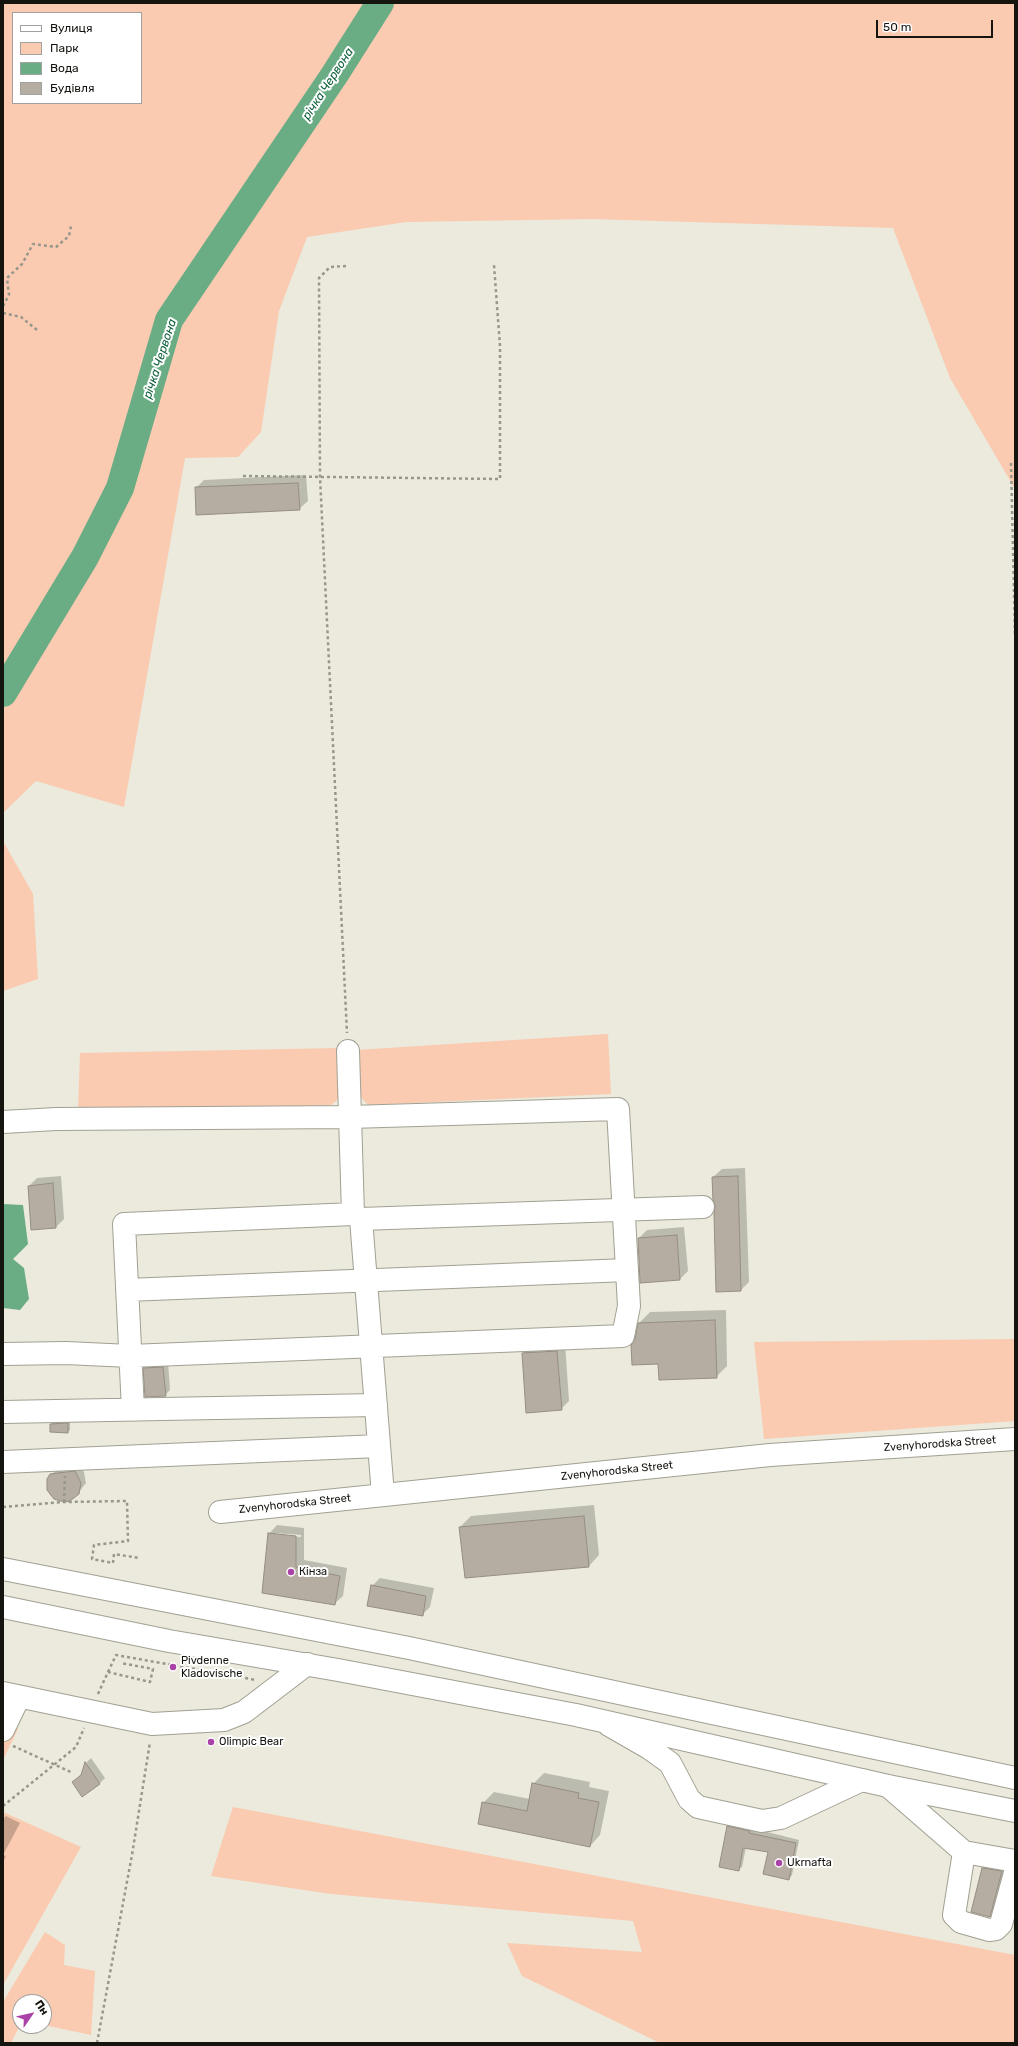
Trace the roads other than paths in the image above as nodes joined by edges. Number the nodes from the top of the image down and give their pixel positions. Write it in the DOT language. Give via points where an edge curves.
graph roads {
  1 [pos="348,1052"];
  2 [pos="350,1117"];
  3 [pos="3,1122"];
  4 [pos="703,1207"];
  5 [pos="624,1210"];
  6 [pos="357,1216"];
  7 [pos="627,1270"];
  8 [pos="366,1281"];
  9 [pos="127,1290"];
  10 [pos="371,1345"];
  11 [pos="3,1354"];
  12 [pos="130,1356"];
  13 [pos="376,1405"];
  14 [pos="133,1410"];
  15 [pos="3,1412"];
  16 [pos="1015,1439"];
  17 [pos="379,1446"];
  18 [pos="3,1462"];
  19 [pos="383,1495"];
  20 [pos="220,1512"];
  21 [pos="3,1568"];
  22 [pos="3,1607"];
  23 [pos="307,1664"];
  24 [pos="11,1695"];
  25 [pos="602,1720"];
  26 [pos="6,1737"];
  27 [pos="1015,1778"];
  28 [pos="862,1780"];
  29 [pos="888,1786"];
  30 [pos="1015,1810"];
  31 [pos="964,1852"];
  32 [pos="1015,1861"];
  33 [pos="1015,1873"];
  1 -- 2 [label="main road"];
  2 -- 3 [label="main road" via="56,1119"];
  2 -- 5 [label="main road" via="618,1109"];
  2 -- 6 [label="main road"];
  4 -- 5 [label="main road"];
  5 -- 6 [label="main road"];
  5 -- 7 [label="main road"];
  6 -- 8 [label="main road"];
  6 -- 9 [label="main road" via="124,1224"];
  7 -- 8 [label="main road"];
  7 -- 10 [label="main road" via="629,1306 623,1336"];
  8 -- 9 [label="main road"];
  8 -- 10 [label="main road"];
  9 -- 12 [label="main road"];
  10 -- 12 [label="main road"];
  10 -- 13 [label="main road"];
  11 -- 12 [label="main road"];
  12 -- 14 [label="main road"];
  13 -- 14 [label="main road"];
  13 -- 17 [label="main road"];
  14 -- 15 [label="main road"];
  16 -- 19 [label="main road, Zvenyhorodska Street" via="770,1455"];
  17 -- 18 [label="main road"];
  17 -- 19 [label="main road"];
  19 -- 20 [label="main road, Zvenyhorodska Street"];
  21 -- 27 [label="main road" via="409,1648"];
  22 -- 23 [label="main road"];
  23 -- 24 [label="main road" via="244,1712 224,1720 152,1724"];
  23 -- 25 [label="main road"];
  24 -- 26 [label="main road"];
  25 -- 28 [label="main road"];
  25 -- 28 [label="main road" via="670,1763 689,1799 698,1807 762,1821 781,1818"];
  28 -- 29 [label="main road"];
  29 -- 30 [label="main road"];
  29 -- 31 [label="main road"];
  31 -- 32 [label="main road"];
  31 -- 33 [label="main road" via="954,1914 961,1922 989,1930 996,1929 1001,1924"];
}
